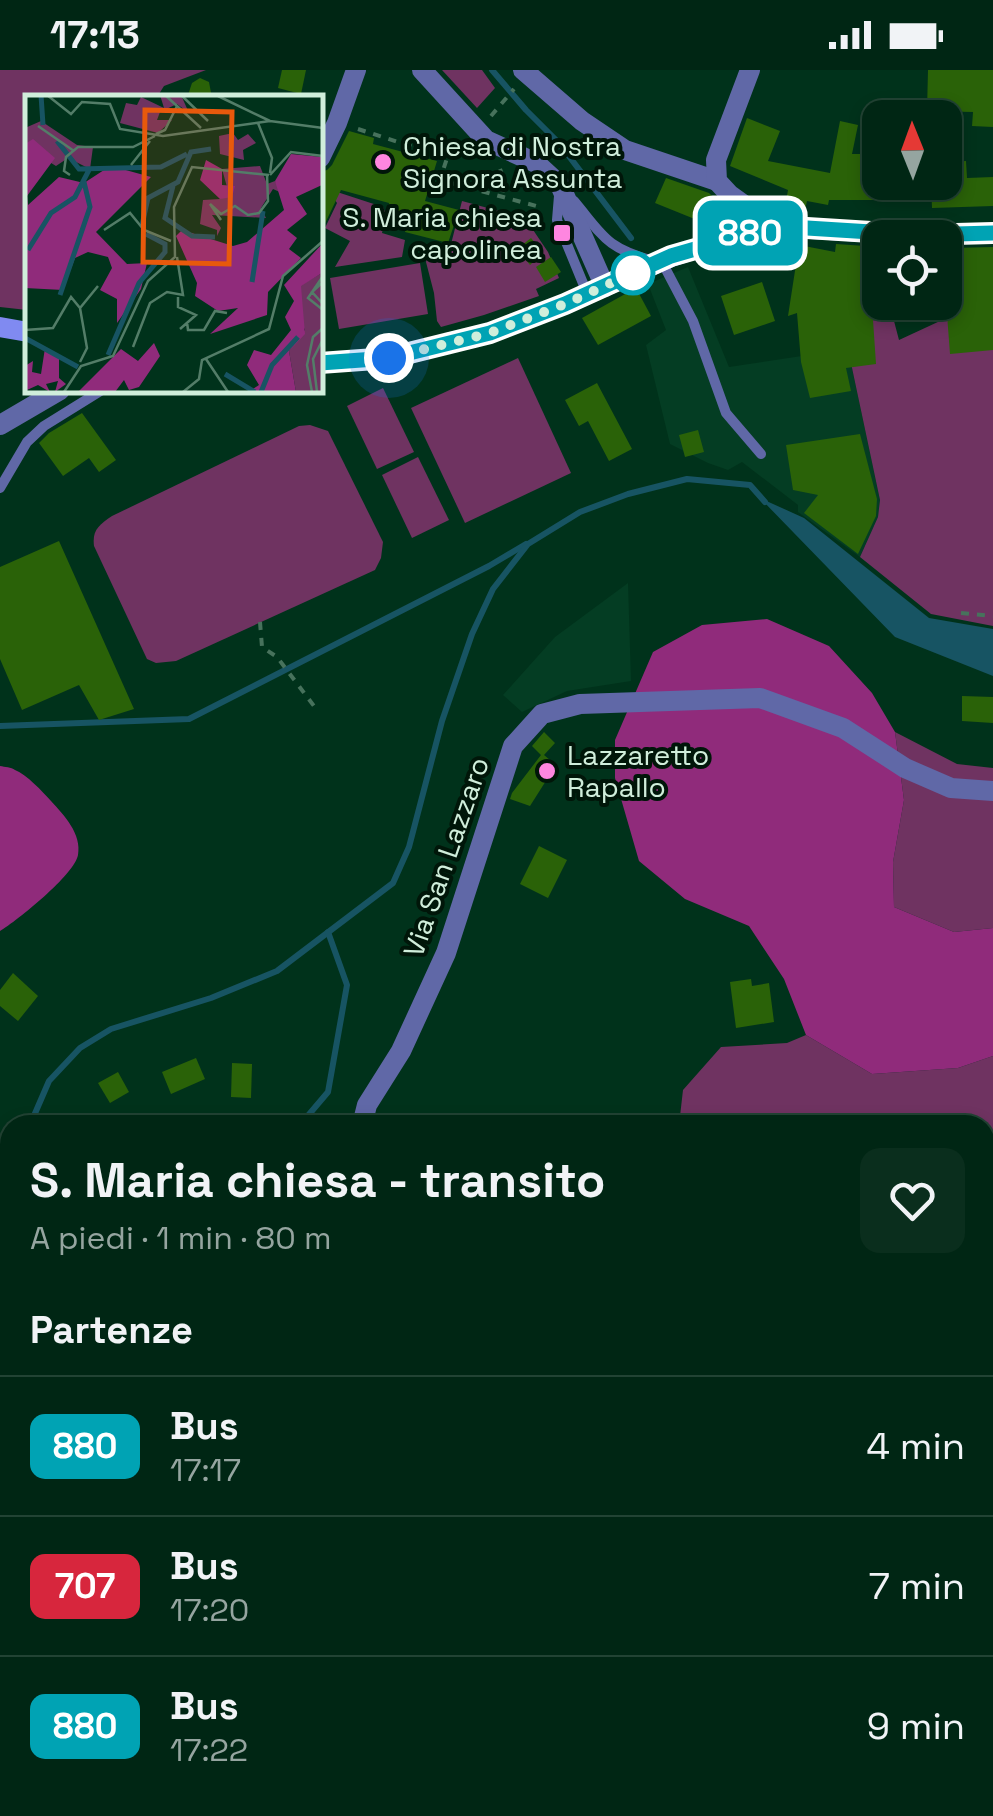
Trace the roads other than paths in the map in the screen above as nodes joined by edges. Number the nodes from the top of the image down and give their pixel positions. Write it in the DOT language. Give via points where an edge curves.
graph roads {
  1 [pos="356,70"];
  2 [pos="422,70"];
  3 [pos="750,70"];
  4 [pos="522,75"];
  5 [pos="322,154"];
  6 [pos="717,181"];
  7 [pos="560,185"];
  8 [pos="775,226"];
  9 [pos="993,233"];
  10 [pos="660,261"];
  11 [pos="596,290"];
  12 [pos="0,328"];
  13 [pos="25,332"];
  14 [pos="322,363"];
  15 [pos="57,392"];
  16 [pos="99,392"];
  17 [pos="0,426"];
  18 [pos="760,454"];
  19 [pos="0,488"];
  20 [pos="993,791"];
  21 [pos="364,1115"];
  1 -- 5 [label="street"];
  2 -- 7 [label="street" via="486,140 536,163"];
  3 -- 6 [label="street" via="716,160"];
  4 -- 6 [label="street" via="625,150"];
  6 -- 8 [label="street"];
  7 -- 10 [label="lane" via="600,234 624,252"];
  7 -- 11 [label="street"];
  7 -- 11 [label="lane" via="557,220"];
  8 -- 9 [label="street"];
  8 -- 10 [label="street"];
  10 -- 11 [label="street"];
  10 -- 18 [label="lane" via="693,321 726,414"];
  11 -- 14 [label="street" via="490,333 389,358"];
  12 -- 13 [label="street"];
  15 -- 17 [label="street"];
  16 -- 19 [label="lane" via="35,434"];
  20 -- 21 [label="street, Via San Lazzaro" via="951,788 843,728 760,698 580,704 542,714 513,746 446,953"];
}
